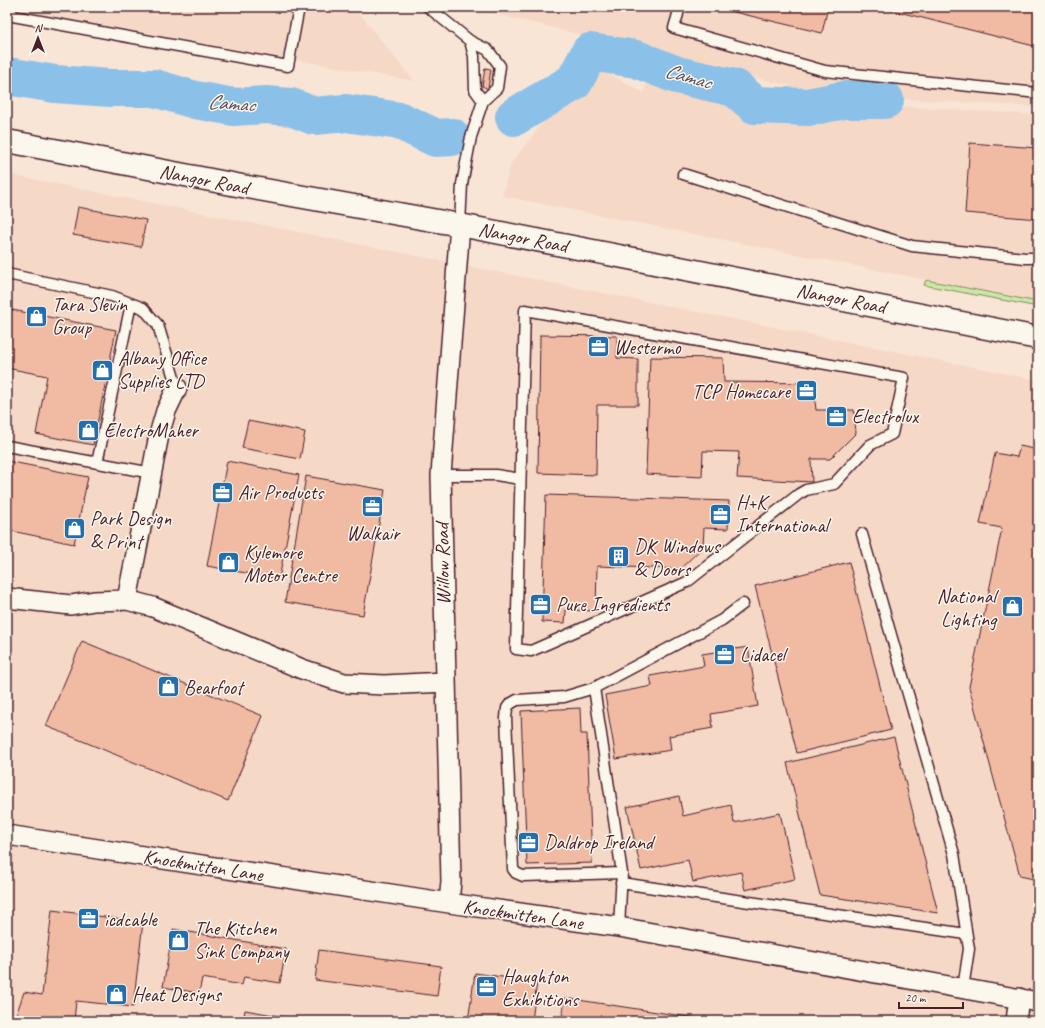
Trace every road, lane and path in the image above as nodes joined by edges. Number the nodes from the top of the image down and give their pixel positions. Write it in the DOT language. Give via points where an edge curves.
graph roads {
  1 [pos="9,7"];
  2 [pos="299,7"];
  3 [pos="428,7"];
  4 [pos="680,7"];
  5 [pos="470,41"];
  6 [pos="1038,93"];
  7 [pos="483,101"];
  8 [pos="7,141"];
  9 [pos="683,174"];
  10 [pos="460,225"];
  11 [pos="1038,258"];
  12 [pos="7,274"];
  13 [pos="131,304"];
  14 [pos="1038,338"];
  15 [pos="177,388"];
  16 [pos="7,446"];
  17 [pos="97,463"];
  18 [pos="152,474"];
  19 [pos="441,475"];
  20 [pos="520,479"];
  21 [pos="862,534"];
  22 [pos="7,598"];
  23 [pos="127,600"];
  24 [pos="744,604"];
  25 [pos="445,682"];
  26 [pos="594,688"];
  27 [pos="7,837"];
  28 [pos="622,878"];
  29 [pos="449,903"];
  30 [pos="619,927"];
  31 [pos="966,934"];
  32 [pos="963,988"];
  33 [pos="1018,998"];
  34 [pos="1038,1002"];
  35 [pos="1016,1021"];
  1 -- 2 [label="lane" via="13,16 288,66"];
  3 -- 5 [label="lane"];
  4 -- 6 [label="lane" via="674,28 825,71"];
  5 -- 7 [label="lane" via="474,56 475,90"];
  5 -- 7 [label="lane" via="488,50 500,66 497,88"];
  7 -- 10 [label="lane" via="471,137 462,184"];
  8 -- 10 [label="main road, Nangor Road"];
  9 -- 11 [label="lane" via="912,246"];
  10 -- 14 [label="main road, Nangor Road"];
  10 -- 19 [label="street, Willow Road"];
  12 -- 13 [label="lane" via="112,296"];
  13 -- 15 [label="lane" via="143,308 158,325"];
  13 -- 17 [label="lane"];
  15 -- 18 [label="street" via="166,411 159,435"];
  16 -- 17 [label="lane"];
  17 -- 18 [label="lane"];
  18 -- 23 [label="street"];
  19 -- 20 [label="lane" via="496,475"];
  19 -- 25 [label="street, Willow Road"];
  20 -- 20 [label="lane" via="516,649 531,651 687,582 799,494 834,484 870,445 892,434 904,378 525,310"];
  21 -- 31 [label="lane" via="954,854"];
  22 -- 23 [label="street" via="71,604"];
  23 -- 25 [label="street" via="153,607 302,669 344,682 384,685"];
  24 -- 26 [label="lane" via="722,620"];
  25 -- 29 [label="street, Willow Road" via="451,880"];
  26 -- 28 [label="lane"];
  26 -- 28 [label="lane" via="564,697 517,700 507,708 513,869 523,876"];
  27 -- 29 [label="street, Knockmitten Lane"];
  28 -- 30 [label="lane"];
  28 -- 31 [label="lane"];
  29 -- 30 [label="street, Knockmitten Lane"];
  30 -- 32 [label="street, Knockmitten Lane"];
  31 -- 32 [label="lane" via="969,949"];
  32 -- 33 [label="street, Knockmitten Lane"];
  33 -- 34 [label="street, Knockmitten Lane"];
  33 -- 35 [label="street"];
}
